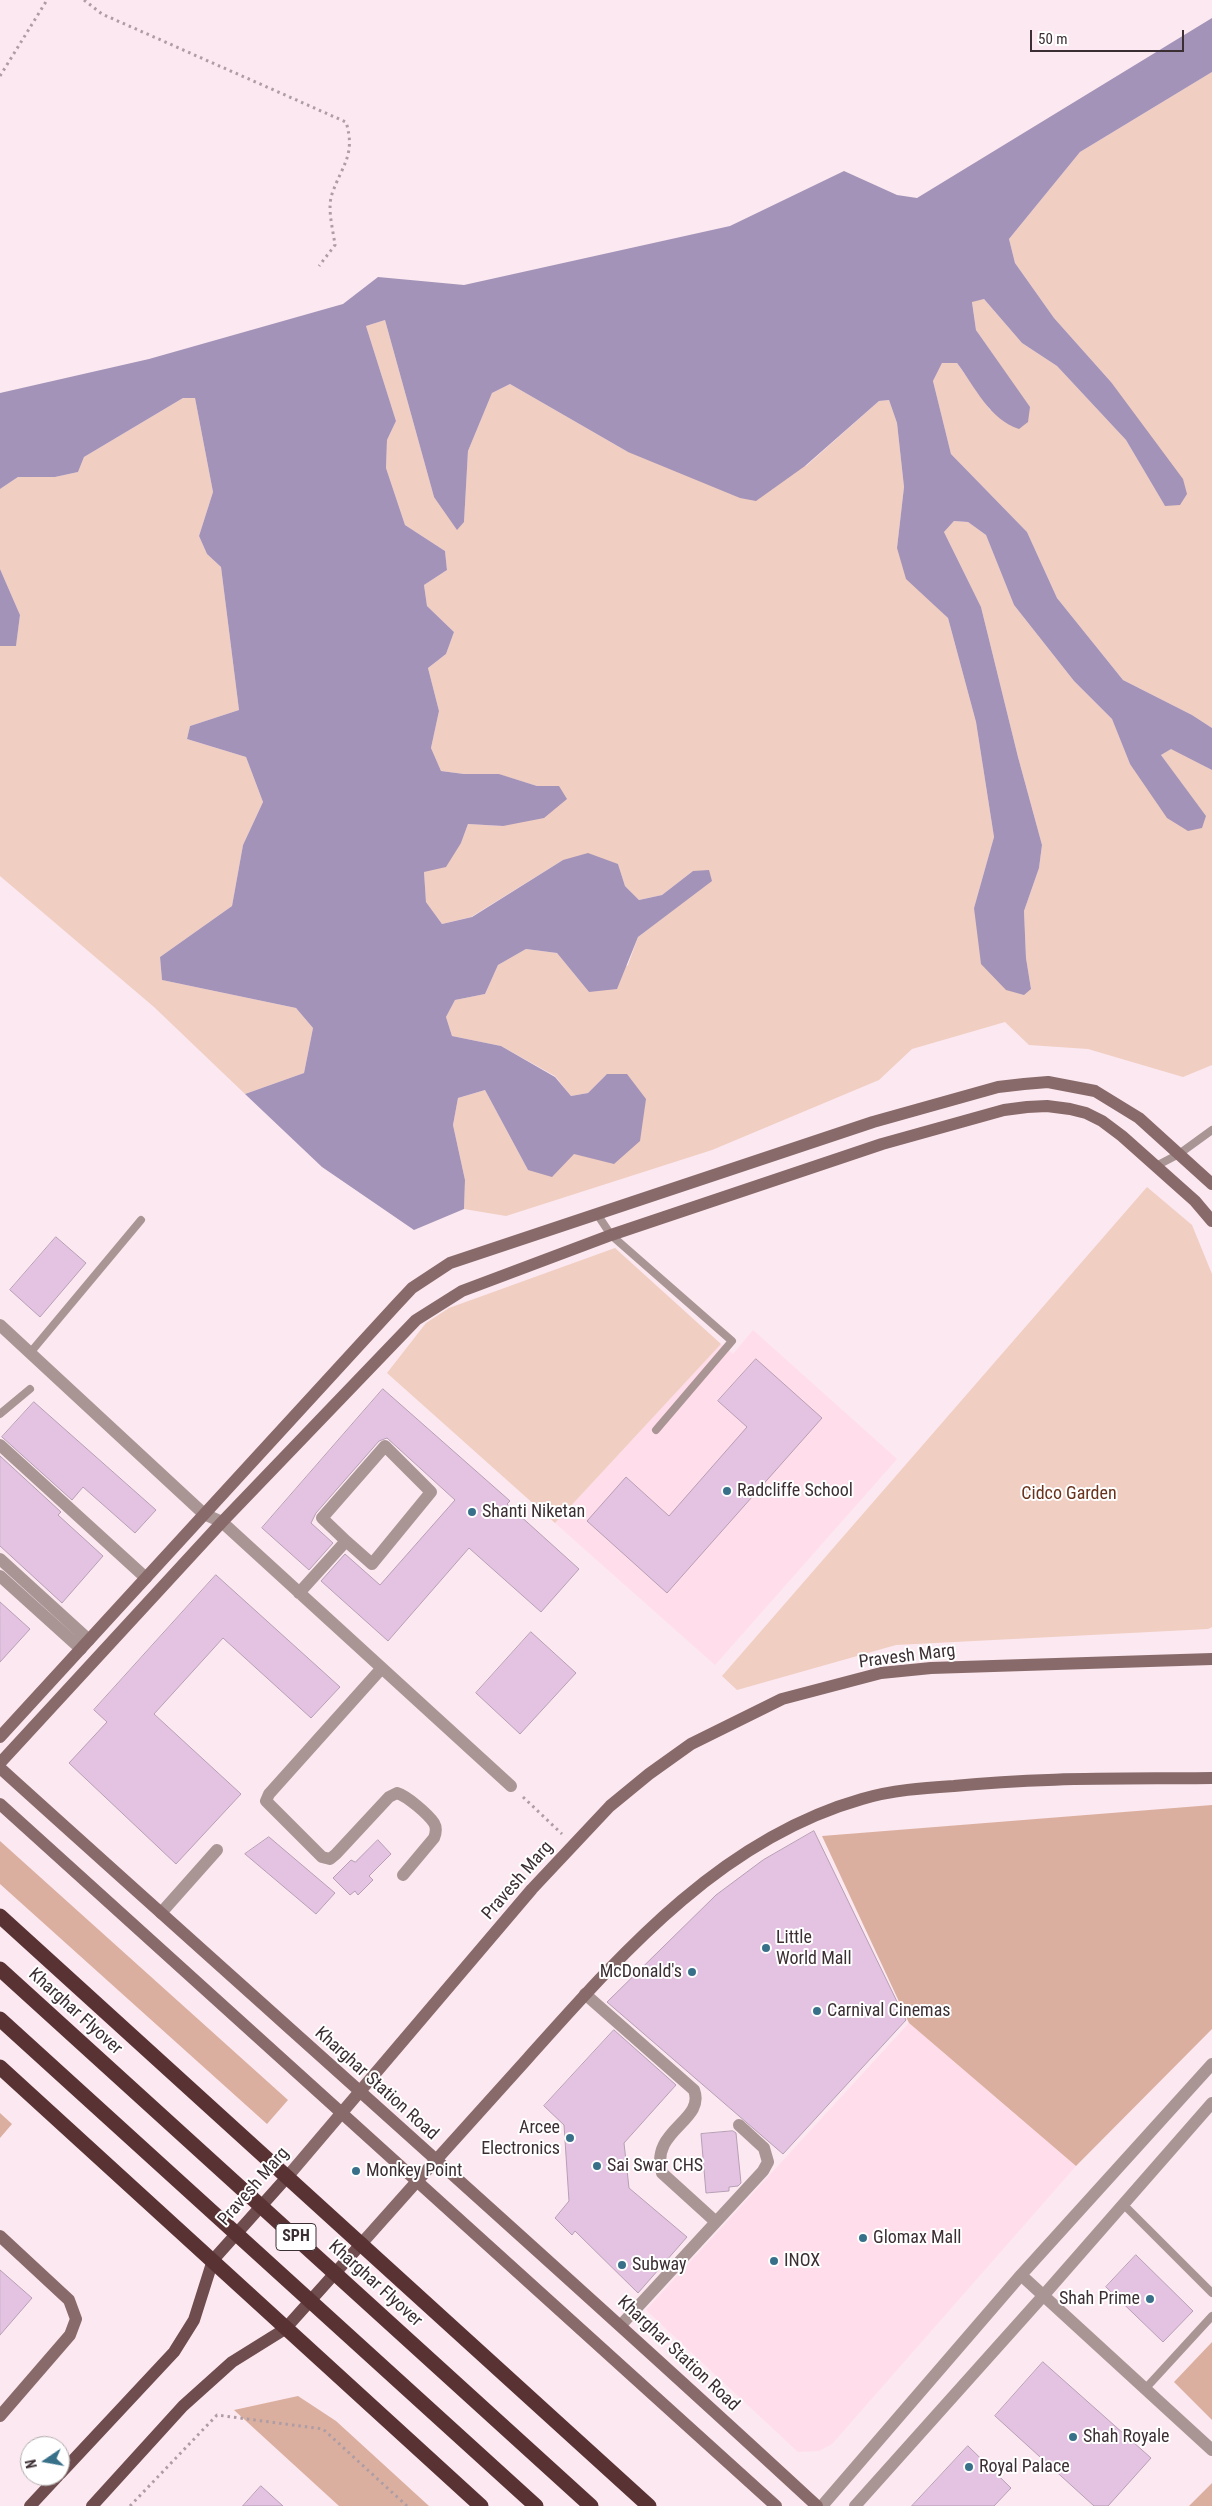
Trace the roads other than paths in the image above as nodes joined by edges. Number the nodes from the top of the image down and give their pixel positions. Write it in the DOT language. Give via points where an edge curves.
graph roads {
  1 [pos="1212,1130"];
  2 [pos="1179,1154"];
  3 [pos="1156,1166"];
  4 [pos="1212,1184"];
  5 [pos="597,1214"];
  6 [pos="141,1220"];
  7 [pos="1212,1221"];
  8 [pos="611,1235"];
  9 [pos="0,1325"];
  10 [pos="30,1353"];
  11 [pos="30,1389"];
  12 [pos="0,1414"];
  13 [pos="656,1430"];
  14 [pos="0,1445"];
  15 [pos="204,1514"];
  16 [pos="222,1522"];
  17 [pos="346,1541"];
  18 [pos="0,1559"];
  19 [pos="0,1576"];
  20 [pos="146,1578"];
  21 [pos="299,1594"];
  22 [pos="85,1644"];
  23 [pos="1212,1659"];
  24 [pos="381,1669"];
  25 [pos="0,1737"];
  26 [pos="0,1763"];
  27 [pos="0,1768"];
  28 [pos="1212,1778"];
  29 [pos="511,1786"];
  30 [pos="0,1804"];
  31 [pos="217,1850"];
  32 [pos="403,1875"];
  33 [pos="160,1913"];
  34 [pos="0,1916"];
  35 [pos="0,1969"];
  36 [pos="585,1994"];
  37 [pos="0,2019"];
  38 [pos="1212,2064"];
  39 [pos="0,2067"];
  40 [pos="360,2093"];
  41 [pos="1212,2103"];
  42 [pos="341,2114"];
  43 [pos="738,2125"];
  44 [pos="435,2161"];
  45 [pos="288,2176"];
  46 [pos="416,2182"];
  47 [pos="1124,2205"];
  48 [pos="716,2222"];
  49 [pos="0,2236"];
  50 [pos="362,2243"];
  51 [pos="213,2260"];
  52 [pos="1021,2275"];
  53 [pos="1212,2293"];
  54 [pos="1044,2296"];
  55 [pos="1212,2316"];
  56 [pos="621,2325"];
  57 [pos="285,2329"];
  58 [pos="1145,2389"];
  59 [pos="0,2416"];
  60 [pos="1212,2450"];
  61 [pos="70,2463"];
  62 [pos="49,2486"];
  63 [pos="30,2506"];
  64 [pos="92,2506"];
  65 [pos="481,2506"];
  66 [pos="536,2506"];
  67 [pos="591,2506"];
  68 [pos="649,2506"];
  69 [pos="776,2506"];
  70 [pos="817,2506"];
  71 [pos="822,2506"];
  72 [pos="855,2506"];
  1 -- 2 [label="lane"];
  2 -- 3 [label="lane"];
  2 -- 4 [label="street"];
  2 -- 5 [label="street" via="1138,1118 1095,1091 1048,1082 1024,1084 998,1087 873,1122"];
  3 -- 7 [label="street"];
  3 -- 8 [label="street" via="1122,1136 1086,1113 1047,1106 1004,1110 882,1144"];
  5 -- 8 [label="lane"];
  5 -- 15 [label="street" via="450,1263 412,1288"];
  6 -- 10 [label="lane"];
  8 -- 13 [label="lane" via="732,1340"];
  8 -- 16 [label="street" via="462,1291 416,1320"];
  9 -- 10 [label="street"];
  10 -- 15 [label="street"];
  11 -- 12 [label="lane"];
  14 -- 20 [label="street"];
  15 -- 16 [label="street"];
  15 -- 20 [label="street"];
  16 -- 21 [label="street"];
  16 -- 26 [label="street"];
  17 -- 17 [label="street" via="372,1564 431,1492 386,1446 322,1518"];
  17 -- 21 [label="street"];
  18 -- 22 [label="street"];
  19 -- 22 [label="street"];
  20 -- 22 [label="street"];
  21 -- 24 [label="street"];
  22 -- 25 [label="street"];
  23 -- 40 [label="street, Pravesh Marg" via="932,1668 881,1674 782,1699 691,1744 610,1806 526,1897"];
  24 -- 29 [label="street"];
  24 -- 32 [label="street" via="266,1801 322,1857 330,1858 389,1797 397,1793 404,1795 434,1823 437,1832"];
  27 -- 33 [label="street, Kharghar Station Road"];
  28 -- 36 [label="street" via="990,1782 900,1791 861,1799 787,1826 720,1868 650,1928"];
  30 -- 42 [label="street"];
  31 -- 33 [label="street"];
  33 -- 40 [label="street, Kharghar Station Road"];
  34 -- 45 [label="highway"];
  35 -- 67 [label="highway, Kharghar Flyover / SPH, bridge"];
  36 -- 44 [label="street"];
  36 -- 48 [label="street" via="694,2090 695,2106 662,2146 659,2164 662,2173"];
  37 -- 66 [label="highway, SPH, bridge"];
  38 -- 52 [label="street"];
  39 -- 51 [label="highway"];
  40 -- 42 [label="street, Pravesh Marg"];
  40 -- 44 [label="street, Kharghar Station Road"];
  41 -- 47 [label="street"];
  42 -- 45 [label="street, Pravesh Marg"];
  42 -- 46 [label="street"];
  43 -- 48 [label="street" via="764,2148 768,2162"];
  44 -- 46 [label="street"];
  44 -- 56 [label="street, Kharghar Station Road"];
  45 -- 50 [label="highway"];
  45 -- 51 [label="main road, Pravesh Marg"];
  46 -- 50 [label="street"];
  46 -- 69 [label="street"];
  47 -- 53 [label="lane"];
  47 -- 54 [label="street"];
  48 -- 56 [label="street"];
  49 -- 59 [label="street" via="69,2300 76,2320 70,2335"];
  50 -- 57 [label="main road"];
  50 -- 68 [label="highway"];
  51 -- 57 [label="highway"];
  51 -- 61 [label="main road, Pravesh Marg" via="194,2320 174,2352"];
  52 -- 54 [label="street"];
  52 -- 71 [label="street"];
  54 -- 58 [label="street"];
  54 -- 72 [label="street"];
  55 -- 58 [label="lane"];
  56 -- 70 [label="street, Kharghar Station Road"];
  57 -- 64 [label="main road" via="232,2362 208,2383 177,2412"];
  57 -- 65 [label="highway"];
  58 -- 60 [label="street"];
  62 -- 63 [label="main road, Pravesh Marg"];
}
